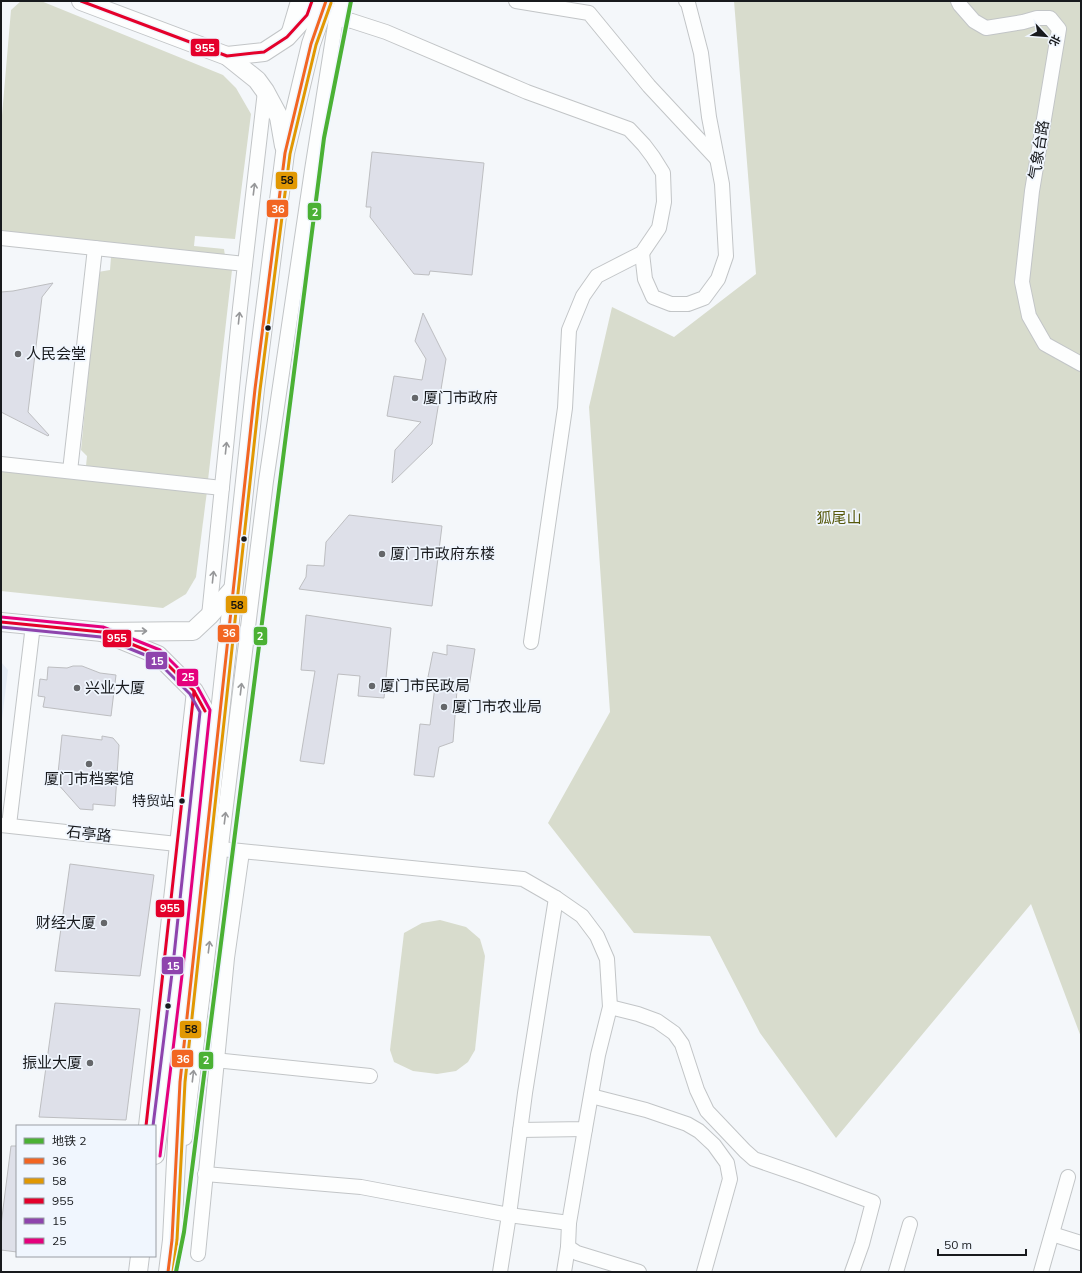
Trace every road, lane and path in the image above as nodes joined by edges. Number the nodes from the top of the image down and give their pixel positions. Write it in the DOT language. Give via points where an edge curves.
graph roads {
  1 [pos="81,1"];
  2 [pos="326,1"];
  3 [pos="343,1"];
  4 [pos="516,1"];
  5 [pos="686,1"];
  6 [pos="958,1"];
  7 [pos="306,6"];
  8 [pos="336,20"];
  9 [pos="227,56"];
  10 [pos="265,91"];
  11 [pos="285,153"];
  12 [pos="717,159"];
  13 [pos="1,238"];
  14 [pos="95,248"];
  15 [pos="642,253"];
  16 [pos="245,264"];
  17 [pos="1081,364"];
  18 [pos="1,464"];
  19 [pos="70,471"];
  20 [pos="222,488"];
  21 [pos="233,589"];
  22 [pos="209,616"];
  23 [pos="1,622"];
  24 [pos="33,625"];
  25 [pos="102,632"];
  26 [pos="531,642"];
  27 [pos="194,691"];
  28 [pos="5,825"];
  29 [pos="177,844"];
  30 [pos="221,849"];
  31 [pos="242,852"];
  32 [pos="556,898"];
  33 [pos="610,1007"];
  34 [pos="195,1058"];
  35 [pos="217,1060"];
  36 [pos="370,1076"];
  37 [pos="591,1096"];
  38 [pos="146,1125"];
  39 [pos="585,1129"];
  40 [pos="520,1130"];
  41 [pos="156,1147"];
  42 [pos="205,1174"];
  43 [pos="1068,1177"];
  44 [pos="509,1215"];
  45 [pos="568,1224"];
  46 [pos="910,1224"];
  47 [pos="1052,1234"];
  48 [pos="172,1240"];
  49 [pos="1081,1243"];
  50 [pos="568,1247"];
  51 [pos="198,1254"];
  52 [pos="140,1257"];
  53 [pos="138,1272"];
  54 [pos="168,1272"];
  55 [pos="500,1272"];
  56 [pos="564,1272"];
  57 [pos="639,1272"];
  58 [pos="704,1272"];
  59 [pos="852,1272"];
  60 [pos="896,1272"];
  61 [pos="1041,1272"];
  1 -- 9 [label="main road"];
  2 -- 11 [label="main road" via="311,44"];
  3 -- 8 [label="street"];
  4 -- 12 [label="street" via="589,13 649,86"];
  5 -- 12 [label="street" via="701,53"];
  6 -- 17 [label="street, 气象台路" via="974,21 986,28 1037,18 1050,18 1059,29 1032,191 1022,282 1029,316 1045,344"];
  7 -- 9 [label="main road" via="287,37 264,52"];
  8 -- 15 [label="street" via="352,21 386,32 527,92 629,129 644,145 663,174 664,202 659,228"];
  30 -- 8 [label="street, one-way" via="266,481"];
  9 -- 10 [label="main road" via="257,80"];
  10 -- 11 [label="main road" via="279,117"];
  16 -- 10 [label="street, one-way"];
  11 -- 21 [label="main road"];
  12 -- 15 [label="street" via="722,184 726,256 718,279 704,298 688,304 671,304 654,296 645,279"];
  13 -- 14 [label="street"];
  14 -- 16 [label="street"];
  14 -- 19 [label="street"];
  15 -- 26 [label="street" via="597,276 583,296 570,330 565,408"];
  20 -- 16 [label="street, one-way"];
  18 -- 19 [label="street"];
  19 -- 20 [label="street"];
  22 -- 20 [label="street, one-way"];
  21 -- 22 [label="main road"];
  21 -- 48 [label="main road" via="180,1082"];
  25 -- 22 [label="main road, one-way" via="193,631"];
  23 -- 24 [label="main road"];
  24 -- 25 [label="main road"];
  24 -- 28 [label="street"];
  25 -- 27 [label="main road" via="158,655"];
  27 -- 29 [label="street"];
  27 -- 41 [label="main road" via="205,711"];
  28 -- 29 [label="street, 石亭路"];
  29 -- 38 [label="street"];
  30 -- 31 [label="street"];
  34 -- 30 [label="street, one-way"];
  31 -- 32 [label="street" via="523,879"];
  31 -- 35 [label="street" via="227,958"];
  32 -- 33 [label="street" via="582,916 597,936 607,959"];
  32 -- 40 [label="street"];
  33 -- 37 [label="street"];
  33 -- 59 [label="street" via="656,1021 674,1033 682,1044 697,1090 707,1111 754,1159 873,1202"];
  34 -- 35 [label="street"];
  48 -- 34 [label="street, one-way"];
  35 -- 36 [label="street"];
  35 -- 42 [label="street"];
  37 -- 39 [label="street"];
  37 -- 58 [label="street" via="687,1124 714,1145 727,1163 730,1179"];
  39 -- 40 [label="street"];
  39 -- 45 [label="street"];
  40 -- 44 [label="street"];
  42 -- 44 [label="street" via="361,1187"];
  42 -- 51 [label="street"];
  43 -- 47 [label="street"];
  44 -- 45 [label="street"];
  44 -- 55 [label="street"];
  45 -- 50 [label="street"];
  46 -- 60 [label="street"];
  47 -- 49 [label="street"];
  47 -- 61 [label="street"];
  48 -- 54 [label="main road"];
  50 -- 56 [label="street"];
  50 -- 57 [label="street" via="577,1253"];
  52 -- 53 [label="main road"];
}
